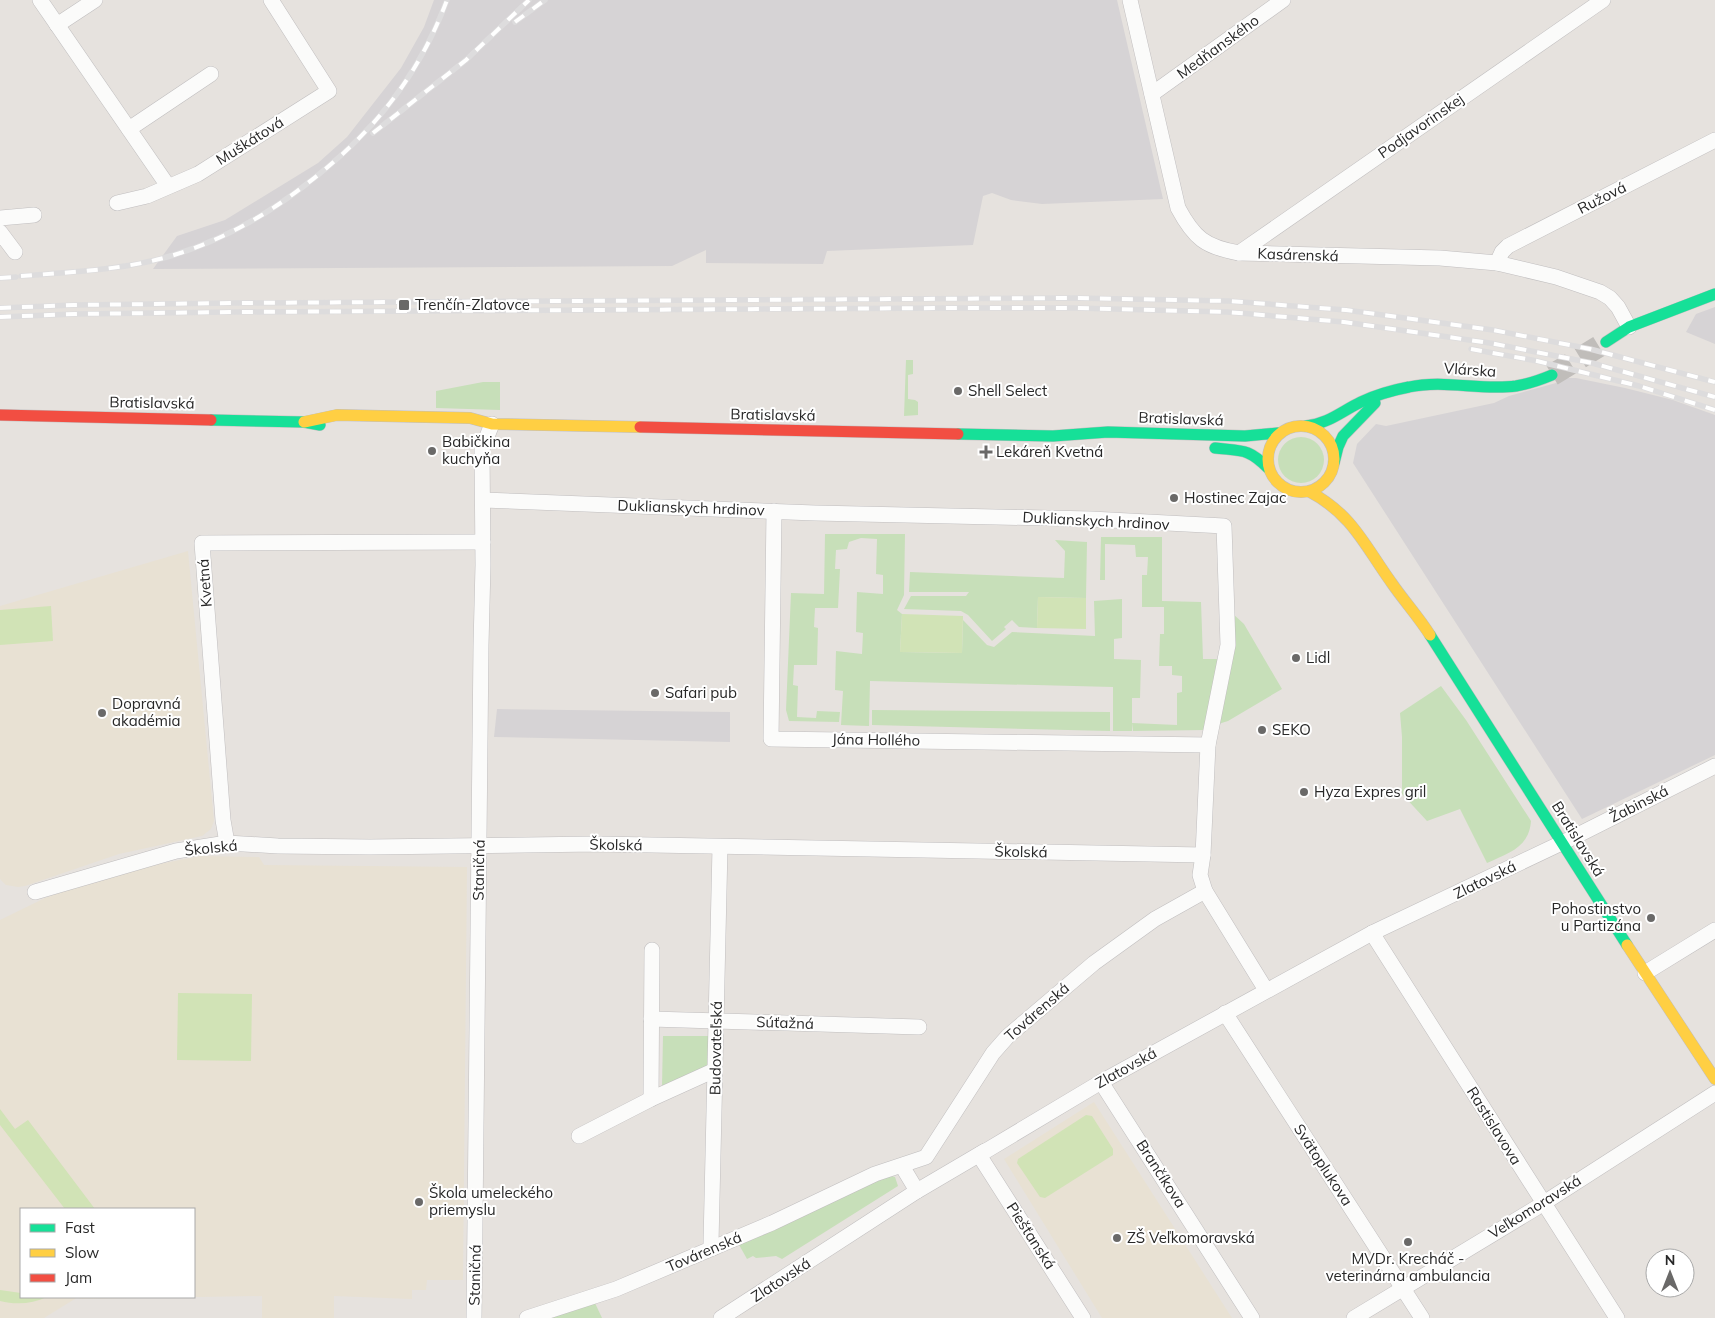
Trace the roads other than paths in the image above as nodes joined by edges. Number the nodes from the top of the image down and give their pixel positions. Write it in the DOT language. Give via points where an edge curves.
graph roads {
  1 [pos="40,0"];
  2 [pos="94,0"];
  3 [pos="270,0"];
  4 [pos="1130,0"];
  5 [pos="1283,0"];
  6 [pos="1603,0"];
  7 [pos="57,25"];
  8 [pos="212,74"];
  9 [pos="1152,94"];
  10 [pos="129,129"];
  11 [pos="1715,140"];
  12 [pos="168,186"];
  13 [pos="117,203"];
  14 [pos="34,215"];
  15 [pos="0,218"];
  16 [pos="0,232"];
  17 [pos="15,252"];
  18 [pos="1239,253"];
  19 [pos="1497,263"];
  20 [pos="1715,294"];
  21 [pos="1629,327"];
  22 [pos="1606,342"];
  23 [pos="1552,375"];
  24 [pos="1385,394"];
  25 [pos="0,415"];
  26 [pos="304,422"];
  27 [pos="492,424"];
  28 [pos="1306,426"];
  29 [pos="333,427"];
  30 [pos="477,431"];
  31 [pos="1278,433"];
  32 [pos="1053,436"];
  33 [pos="1189,446"];
  34 [pos="1208,448"];
  35 [pos="1268,468"];
  36 [pos="1333,468"];
  37 [pos="1336,486"];
  38 [pos="1310,492"];
  39 [pos="483,500"];
  40 [pos="774,511"];
  41 [pos="1356,514"];
  42 [pos="483,542"];
  43 [pos="1417,614"];
  44 [pos="1208,745"];
  45 [pos="1715,766"];
  46 [pos="1562,842"];
  47 [pos="227,843"];
  48 [pos="480,845"];
  49 [pos="720,847"];
  50 [pos="1203,855"];
  51 [pos="1205,891"];
  52 [pos="35,892"];
  53 [pos="1715,930"];
  54 [pos="1372,933"];
  55 [pos="652,950"];
  56 [pos="1645,973"];
  57 [pos="1266,990"];
  58 [pos="1225,1013"];
  59 [pos="651,1019"];
  60 [pos="717,1021"];
  61 [pos="919,1027"];
  62 [pos="716,1070"];
  63 [pos="1715,1079"];
  64 [pos="1101,1082"];
  65 [pos="1715,1093"];
  66 [pos="651,1099"];
  67 [pos="579,1136"];
  68 [pos="979,1155"];
  69 [pos="904,1165"];
  70 [pos="917,1191"];
  71 [pos="1543,1203"];
  72 [pos="713,1248"];
  73 [pos="1402,1288"];
  74 [pos="474,1318"];
  75 [pos="527,1318"];
  76 [pos="721,1318"];
  77 [pos="1083,1318"];
  78 [pos="1252,1318"];
  79 [pos="1354,1318"];
  80 [pos="1422,1318"];
  81 [pos="1617,1318"];
  1 -- 7 [label="street"];
  2 -- 7 [label="street"];
  3 -- 12 [label="street, Muškátová" via="329,91 198,174"];
  4 -- 9 [label="street, Kasárenská"];
  5 -- 9 [label="street, Medňanského"];
  6 -- 18 [label="street, Podjavorinskej"];
  7 -- 10 [label="street"];
  8 -- 10 [label="street"];
  9 -- 18 [label="street, Kasárenská" via="1178,208 1187,226 1212,247"];
  10 -- 12 [label="street"];
  11 -- 19 [label="street, Ružová" via="1508,246"];
  12 -- 13 [label="street, Muškátová" via="147,196"];
  14 -- 15 [label="street"];
  16 -- 17 [label="street"];
  18 -- 19 [label="street, Kasárenská" via="1440,258"];
  19 -- 21 [label="street, Kasárenská" via="1556,277 1600,292 1610,298"];
  20 -- 21 [label="main road"];
  21 -- 22 [label="main road"];
  23 -- 24 [label="main road, Vlárska" via="1518,386 1497,388 1433,383 1413,385"];
  24 -- 28 [label="main road, Vlárska" via="1360,402 1330,420"];
  24 -- 36 [label="main road, Vlárska" via="1344,433"];
  25 -- 26 [label="main road, Bratislavská"];
  26 -- 27 [label="main road, Bratislavská" via="337,416 377,416 470,418"];
  26 -- 29 [label="main road, Bratislavská"];
  27 -- 30 [label="main road, Bratislavská"];
  27 -- 32 [label="main road, Bratislavská"];
  27 -- 39 [label="street, Staničná" via="482,449"];
  28 -- 31 [label="main road, Bratislavská" via="1294,426"];
  28 -- 36 [label="main road" via="1323,434 1330,442"];
  31 -- 32 [label="main road, Bratislavská" via="1245,436 1108,432"];
  31 -- 35 [label="main road" via="1267,456"];
  32 -- 33 [label="main road, Bratislavská" via="1107,443"];
  34 -- 35 [label="main road, Bratislavská" via="1244,451 1255,455"];
  35 -- 38 [label="main road, Bratislavská" via="1282,488"];
  36 -- 37 [label="main road"];
  36 -- 38 [label="main road" via="1320,487"];
  38 -- 43 [label="main road, Bratislavská" via="1323,497 1340,512 1401,597"];
  39 -- 40 [label="street, Duklianskych hrdinov"];
  39 -- 42 [label="street, Staničná"];
  40 -- 44 [label="street, Jána Hollého" via="771,739"];
  40 -- 44 [label="street, Duklianskych hrdinov" via="1091,518 1224,526 1228,645"];
  41 -- 43 [label="main road, Bratislavská" via="1410,594"];
  42 -- 47 [label="street, Kvetná" via="202,543"];
  42 -- 48 [label="street, Staničná"];
  43 -- 46 [label="main road, Bratislavská"];
  44 -- 50 [label="street, Duklianskych hrdinov"];
  45 -- 46 [label="street, Žabinská"];
  46 -- 54 [label="street, Zlatovská"];
  46 -- 56 [label="main road, Bratislavská"];
  47 -- 48 [label="street, Školská" via="361,847"];
  47 -- 52 [label="street, Školská" via="176,851"];
  48 -- 49 [label="street, Školská"];
  48 -- 74 [label="street, Staničná"];
  49 -- 50 [label="street, Školská"];
  49 -- 60 [label="street, Budovateľská"];
  50 -- 51 [label="street, Duklianskych hrdinov" via="1200,875"];
  51 -- 57 [label="street, Duklianskych hrdinov"];
  51 -- 69 [label="street, Továrenská" via="1155,919 1094,962 1008,1036 926,1158"];
  53 -- 56 [label="street"];
  54 -- 57 [label="street, Zlatovská"];
  54 -- 71 [label="street, Rastislavova"];
  55 -- 59 [label="street"];
  56 -- 63 [label="main road, Bratislavská"];
  57 -- 58 [label="street, Zlatovská"];
  58 -- 64 [label="street, Zlatovská"];
  58 -- 73 [label="street, Svätoplukova"];
  59 -- 60 [label="street, Súťažná"];
  59 -- 66 [label="street"];
  60 -- 61 [label="street, Súťažná"];
  60 -- 62 [label="street, Budovateľská"];
  62 -- 66 [label="street"];
  62 -- 72 [label="street, Budovateľská"];
  64 -- 68 [label="street, Zlatovská"];
  64 -- 78 [label="street, Brančíkova"];
  65 -- 71 [label="street, Veľkomoravská"];
  66 -- 67 [label="street"];
  68 -- 70 [label="street, Zlatovská" via="985,1151"];
  68 -- 77 [label="street, Piešťanská"];
  69 -- 70 [label="street"];
  69 -- 72 [label="street, Továrenská" via="875,1174"];
  70 -- 76 [label="street, Zlatovská"];
  71 -- 73 [label="street, Veľkomoravská"];
  71 -- 81 [label="street, Rastislavova"];
  72 -- 75 [label="street, Továrenská" via="616,1289"];
  73 -- 79 [label="street, Veľkomoravská"];
  73 -- 80 [label="street, Svätoplukova"];
}
